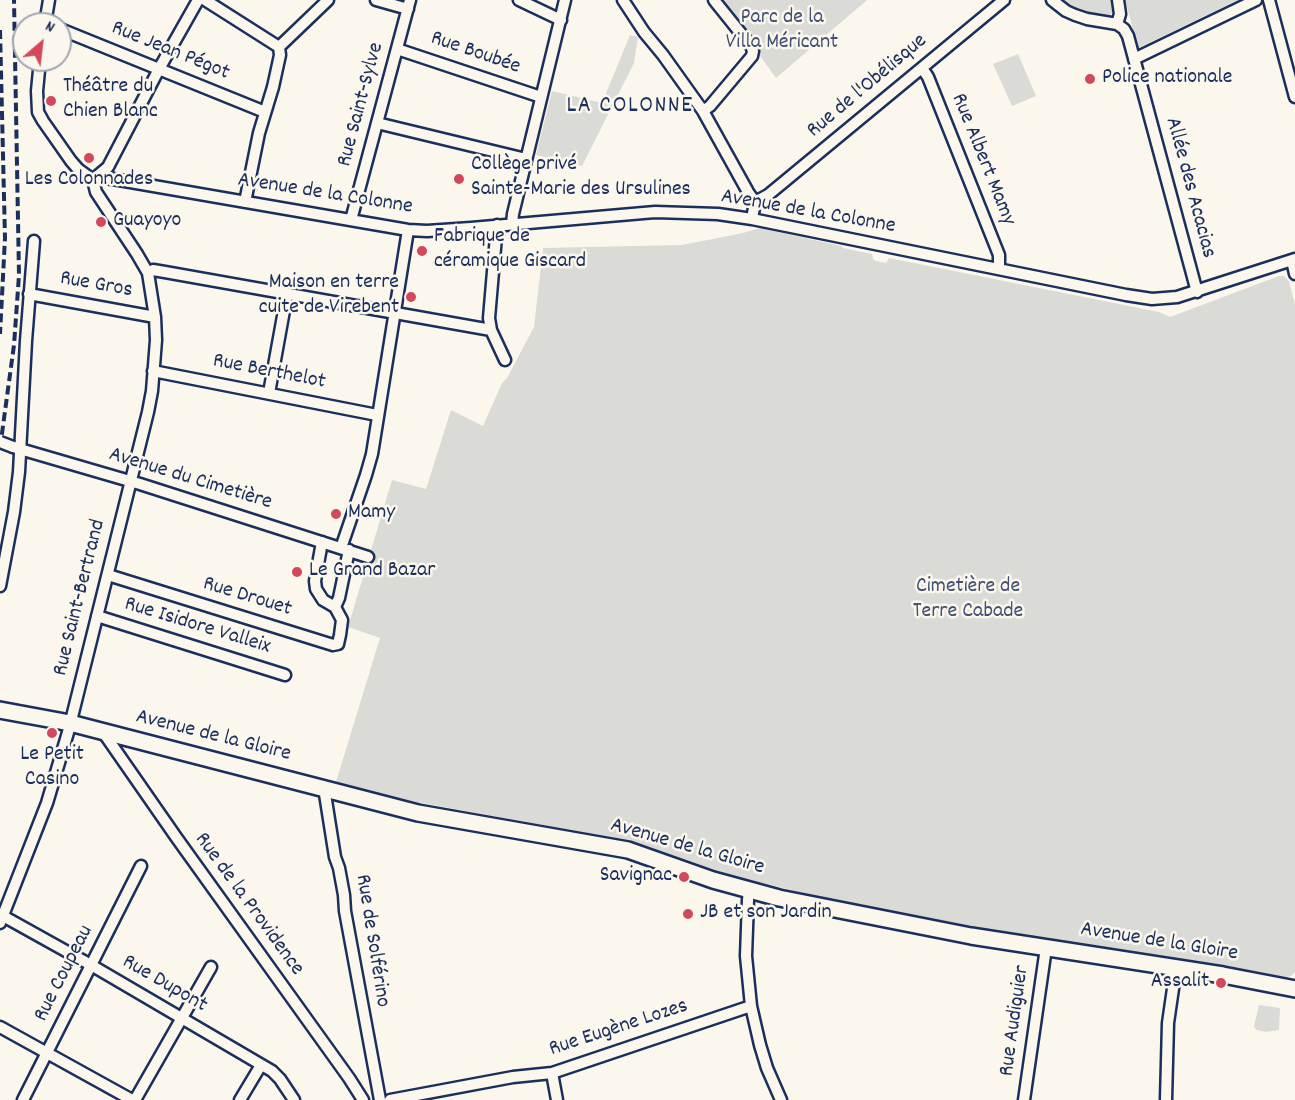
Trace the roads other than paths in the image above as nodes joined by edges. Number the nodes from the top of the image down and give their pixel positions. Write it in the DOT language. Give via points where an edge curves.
graph roads {
  1 [pos="198,0"];
  2 [pos="205,0"];
  3 [pos="328,0"];
  4 [pos="376,0"];
  5 [pos="519,0"];
  6 [pos="566,0"];
  7 [pos="623,0"];
  8 [pos="714,0"];
  9 [pos="1004,0"];
  10 [pos="1052,0"];
  11 [pos="1118,0"];
  12 [pos="1256,0"];
  13 [pos="1269,0"];
  14 [pos="409,4"];
  15 [pos="561,20"];
  16 [pos="1117,24"];
  17 [pos="72,34"];
  18 [pos="279,47"];
  19 [pos="397,49"];
  20 [pos="1134,59"];
  21 [pos="922,68"];
  22 [pos="159,69"];
  23 [pos="39,72"];
  24 [pos="542,97"];
  25 [pos="1295,97"];
  26 [pos="703,111"];
  27 [pos="265,112"];
  28 [pos="377,123"];
  29 [pos="526,159"];
  30 [pos="93,180"];
  31 [pos="245,202"];
  32 [pos="755,202"];
  33 [pos="752,219"];
  34 [pos="351,220"];
  35 [pos="513,224"];
  36 [pos="497,225"];
  37 [pos="408,230"];
  38 [pos="34,241"];
  39 [pos="1293,260"];
  40 [pos="999,269"];
  41 [pos="148,273"];
  42 [pos="1295,274"];
  43 [pos="1197,292"];
  44 [pos="29,294"];
  45 [pos="287,294"];
  46 [pos="394,313"];
  47 [pos="155,317"];
  48 [pos="491,330"];
  49 [pos="505,360"];
  50 [pos="153,371"];
  51 [pos="269,393"];
  52 [pos="378,415"];
  53 [pos="0,442"];
  54 [pos="17,448"];
  55 [pos="130,481"];
  56 [pos="322,542"];
  57 [pos="345,549"];
  58 [pos="368,556"];
  59 [pos="108,574"];
  60 [pos="0,586"];
  61 [pos="335,607"];
  62 [pos="97,616"];
  63 [pos="285,675"];
  64 [pos="0,710"];
  65 [pos="70,723"];
  66 [pos="103,732"];
  67 [pos="325,789"];
  68 [pos="141,866"];
  69 [pos="749,890"];
  70 [pos="1,920"];
  71 [pos="1046,948"];
  72 [pos="91,965"];
  73 [pos="212,967"];
  74 [pos="1176,968"];
  75 [pos="1295,989"];
  76 [pos="752,1006"];
  77 [pos="182,1019"];
  78 [pos="0,1027"];
  79 [pos="47,1053"];
  80 [pos="261,1065"];
  81 [pos="552,1073"];
  82 [pos="23,1100"];
  83 [pos="134,1100"];
  84 [pos="240,1100"];
  85 [pos="294,1100"];
  86 [pos="363,1100"];
  87 [pos="380,1100"];
  88 [pos="390,1100"];
  89 [pos="557,1100"];
  90 [pos="781,1100"];
  91 [pos="1024,1100"];
  92 [pos="1166,1100"];
  1 -- 22 [label="street"];
  2 -- 18 [label="street"];
  3 -- 18 [label="street"];
  4 -- 14 [label="street"];
  5 -- 15 [label="street"];
  6 -- 15 [label="street"];
  7 -- 26 [label="street"];
  8 -- 26 [label="street" via="753,51"];
  9 -- 21 [label="street, Rue de l'Obélisque"];
  10 -- 16 [label="street" via="1081,17"];
  11 -- 16 [label="street"];
  12 -- 20 [label="street"];
  13 -- 25 [label="street"];
  14 -- 19 [label="street, Rue Saint-Sylve"];
  15 -- 24 [label="street"];
  16 -- 20 [label="street, Allée des Acacias" via="1128,36"];
  17 -- 22 [label="street, Rue Jean Pégot"];
  18 -- 27 [label="street"];
  19 -- 24 [label="street, Rue Boubée"];
  19 -- 28 [label="street, Rue Saint-Sylve"];
  20 -- 43 [label="street, Allée des Acacias"];
  21 -- 32 [label="street, Rue de l'Obélisque"];
  21 -- 40 [label="street, Rue Albert Mamy" via="999,255"];
  22 -- 27 [label="street, Rue Jean Pégot"];
  22 -- 30 [label="street" via="108,167"];
  23 -- 30 [label="street" via="38,112 71,161"];
  24 -- 29 [label="street"];
  26 -- 32 [label="street"];
  27 -- 31 [label="street"];
  28 -- 29 [label="street"];
  28 -- 34 [label="street, Rue Saint-Sylve"];
  29 -- 35 [label="street"];
  30 -- 31 [label="street, Avenue de la Colonne" via="113,179"];
  30 -- 41 [label="street" via="96,192"];
  31 -- 34 [label="street, Avenue de la Colonne"];
  32 -- 33 [label="street"];
  33 -- 35 [label="street, Avenue de la Colonne" via="655,212"];
  33 -- 40 [label="street, Avenue de la Colonne"];
  34 -- 37 [label="street, Avenue de la Colonne"];
  35 -- 36 [label="street, Avenue de la Colonne"];
  36 -- 37 [label="street, Avenue de la Colonne"];
  36 -- 48 [label="street"];
  37 -- 46 [label="street, Rue Drouet"];
  38 -- 44 [label="street"];
  39 -- 42 [label="street"];
  39 -- 43 [label="street, Avenue de la Colonne"];
  40 -- 43 [label="street, Avenue de la Colonne" via="1152,299"];
  41 -- 45 [label="street" via="153,270"];
  41 -- 47 [label="street, Rue Saint-Bertrand"];
  44 -- 47 [label="street, Rue Gros"];
  44 -- 54 [label="street"];
  45 -- 46 [label="street"];
  45 -- 51 [label="street"];
  46 -- 48 [label="street"];
  46 -- 52 [label="street, Rue Drouet"];
  47 -- 50 [label="street, Rue Saint-Bertrand"];
  48 -- 49 [label="street"];
  50 -- 51 [label="street, Rue Berthelot"];
  50 -- 55 [label="street, Rue Saint-Bertrand" via="148,412"];
  51 -- 52 [label="street, Rue Berthelot"];
  52 -- 57 [label="street, Rue Drouet" via="372,454"];
  53 -- 54 [label="street, Avenue du Cimetière, bridge"];
  54 -- 55 [label="street, Avenue du Cimetière"];
  54 -- 60 [label="street" via="19,472"];
  55 -- 56 [label="street, Avenue du Cimetière"];
  55 -- 59 [label="street, Rue Saint-Bertrand"];
  56 -- 57 [label="street, Avenue du Cimetière"];
  56 -- 61 [label="street, Rue Drouet" via="316,590"];
  57 -- 58 [label="street, Avenue du Cimetière"];
  57 -- 61 [label="street, Rue Drouet"];
  59 -- 61 [label="street, Rue Drouet" via="333,645 338,644 342,620"];
  59 -- 62 [label="street, Rue Saint-Bertrand"];
  62 -- 63 [label="street, Rue Isidore Valleix"];
  62 -- 65 [label="street, Rue Saint-Bertrand"];
  64 -- 65 [label="street, Avenue de la Gloire"];
  65 -- 66 [label="street, Avenue de la Gloire"];
  65 -- 70 [label="street, Rue Saint-Bertrand" via="47,803"];
  66 -- 67 [label="street, Avenue de la Gloire"];
  66 -- 86 [label="street, Rue de la Providence"];
  67 -- 69 [label="street, Avenue de la Gloire" via="418,813 628,850"];
  67 -- 87 [label="street, Rue de Solférino"];
  68 -- 72 [label="street, Rue Coupeau"];
  69 -- 71 [label="street, Avenue de la Gloire"];
  69 -- 76 [label="street" via="746,956"];
  70 -- 72 [label="street, Rue Dupont"];
  71 -- 74 [label="street, Avenue de la Gloire"];
  71 -- 91 [label="street, Rue Audiguier"];
  72 -- 77 [label="street, Rue Dupont"];
  72 -- 79 [label="street, Rue Coupeau"];
  73 -- 77 [label="street"];
  74 -- 75 [label="street, Avenue de la Gloire"];
  74 -- 92 [label="street" via="1168,1023"];
  76 -- 81 [label="street, Rue Eugène Lozes"];
  76 -- 90 [label="street" via="764,1056"];
  77 -- 80 [label="street, Rue Dupont"];
  77 -- 83 [label="street"];
  78 -- 79 [label="street"];
  79 -- 82 [label="street, Rue Coupeau"];
  79 -- 83 [label="street"];
  80 -- 84 [label="street"];
  80 -- 85 [label="street, Rue Dupont" via="280,1079"];
  81 -- 88 [label="street, Rue Eugène Lozes"];
  81 -- 89 [label="street"];
}
